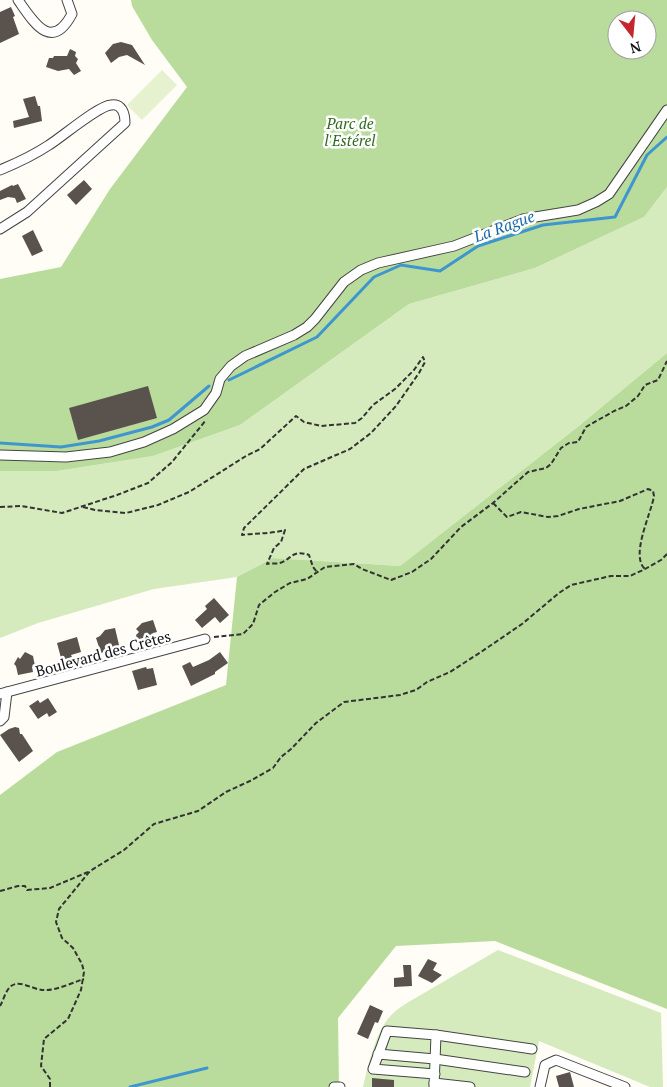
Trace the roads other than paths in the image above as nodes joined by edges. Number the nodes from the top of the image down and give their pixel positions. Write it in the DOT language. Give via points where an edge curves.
graph roads {
  1 [pos="18,0"];
  2 [pos="67,0"];
  3 [pos="667,110"];
  4 [pos="0,170"];
  5 [pos="0,228"];
  6 [pos="0,455"];
  7 [pos="205,639"];
  8 [pos="4,692"];
  9 [pos="0,720"];
  10 [pos="436,1035"];
  11 [pos="532,1049"];
  12 [pos="378,1054"];
  13 [pos="435,1059"];
  14 [pos="525,1072"];
  15 [pos="434,1081"];
  16 [pos="334,1087"];
  17 [pos="340,1087"];
  18 [pos="470,1087"];
  19 [pos="540,1087"];
  20 [pos="625,1087"];
  1 -- 2 [label="street" via="35,24 43,31 52,32 67,24 72,14"];
  3 -- 6 [label="street" via="609,194 578,210 523,219 454,246 378,263 361,270 344,282 307,326 231,366 220,379 216,393 204,410 173,429 110,452 66,457"];
  4 -- 5 [label="street" via="47,146 102,107 113,104 125,113 125,123 27,212"];
  7 -- 8 [label="street, Boulevard des Crêtes"];
  8 -- 9 [label="street, Boulevard des Crêtes" via="4,716"];
  10 -- 11 [label="street"];
  10 -- 12 [label="street" via="387,1031"];
  10 -- 13 [label="street"];
  12 -- 13 [label="street"];
  12 -- 15 [label="street" via="373,1069"];
  13 -- 14 [label="street"];
  13 -- 15 [label="street"];
  15 -- 18 [label="street"];
  16 -- 17 [label="street"];
  19 -- 20 [label="street" via="545,1065 556,1060"];
}
